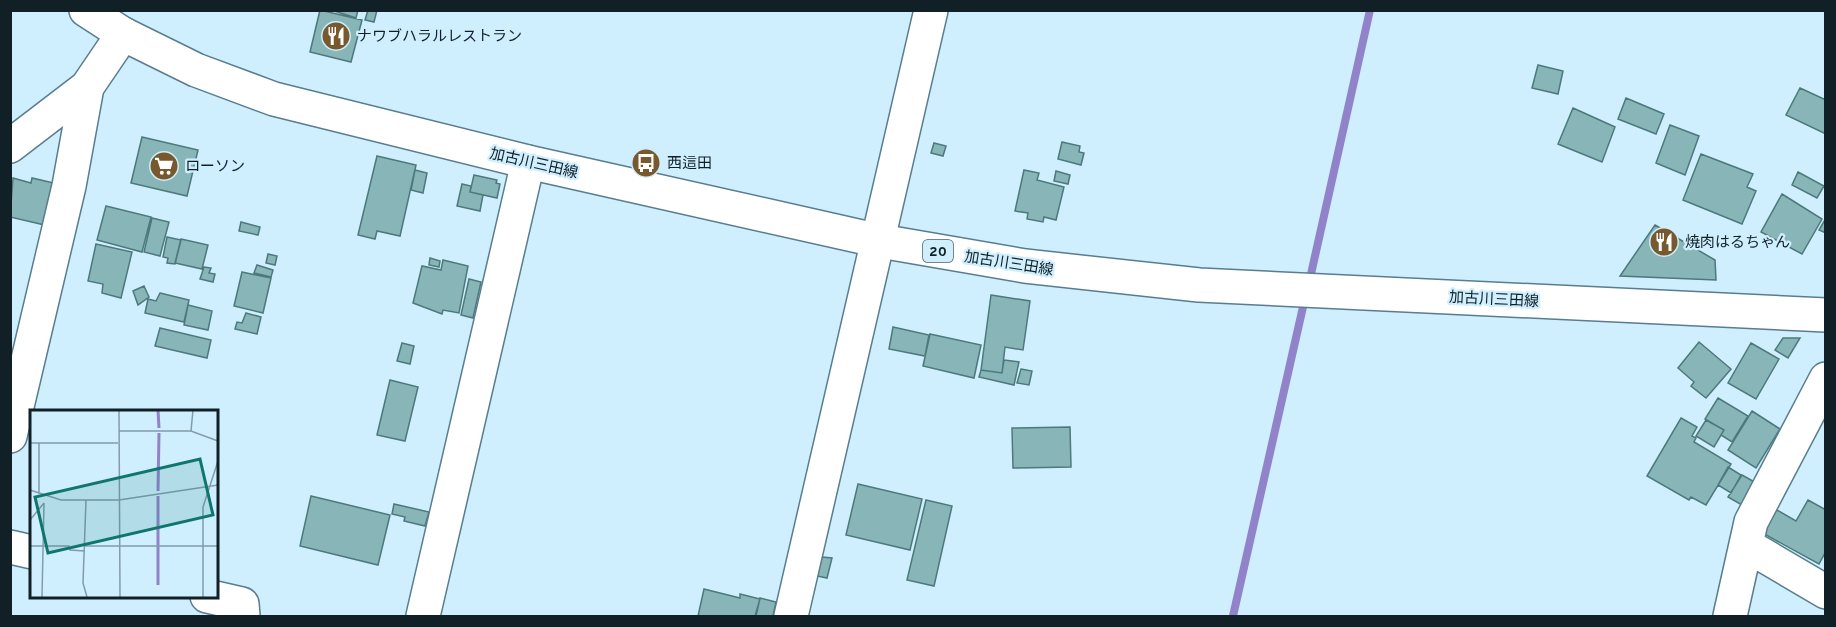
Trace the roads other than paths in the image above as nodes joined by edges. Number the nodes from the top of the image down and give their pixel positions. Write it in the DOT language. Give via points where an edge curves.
graph roads {
  1 [pos="86,10"];
  2 [pos="931,10"];
  3 [pos="123,34"];
  4 [pos="87,87"];
  5 [pos="10,146"];
  6 [pos="528,162"];
  7 [pos="880,241"];
  8 [pos="1826,315"];
  9 [pos="1826,379"];
  10 [pos="10,436"];
  11 [pos="1746,546"];
  12 [pos="10,547"];
  13 [pos="30,552"];
  14 [pos="1826,592"];
  15 [pos="211,597"];
  16 [pos="243,616"];
  17 [pos="423,616"];
  18 [pos="791,616"];
  19 [pos="1730,616"];
  1 -- 3 [label="street, 加古川三田線 / 20"];
  2 -- 7 [label="street"];
  3 -- 4 [label="street"];
  3 -- 6 [label="street, 加古川三田線 / 20" via="196,70 274,99"];
  4 -- 5 [label="street"];
  4 -- 10 [label="street" via="69,186"];
  6 -- 7 [label="street, 加古川三田線 / 20"];
  6 -- 17 [label="street"];
  7 -- 8 [label="street, 加古川三田線 / 20" via="1025,266 1199,285"];
  7 -- 18 [label="street"];
  9 -- 11 [label="street" via="1750,522"];
  11 -- 14 [label="street"];
  11 -- 19 [label="street"];
  12 -- 13 [label="street"];
  15 -- 16 [label="street" via="242,604"];
}
